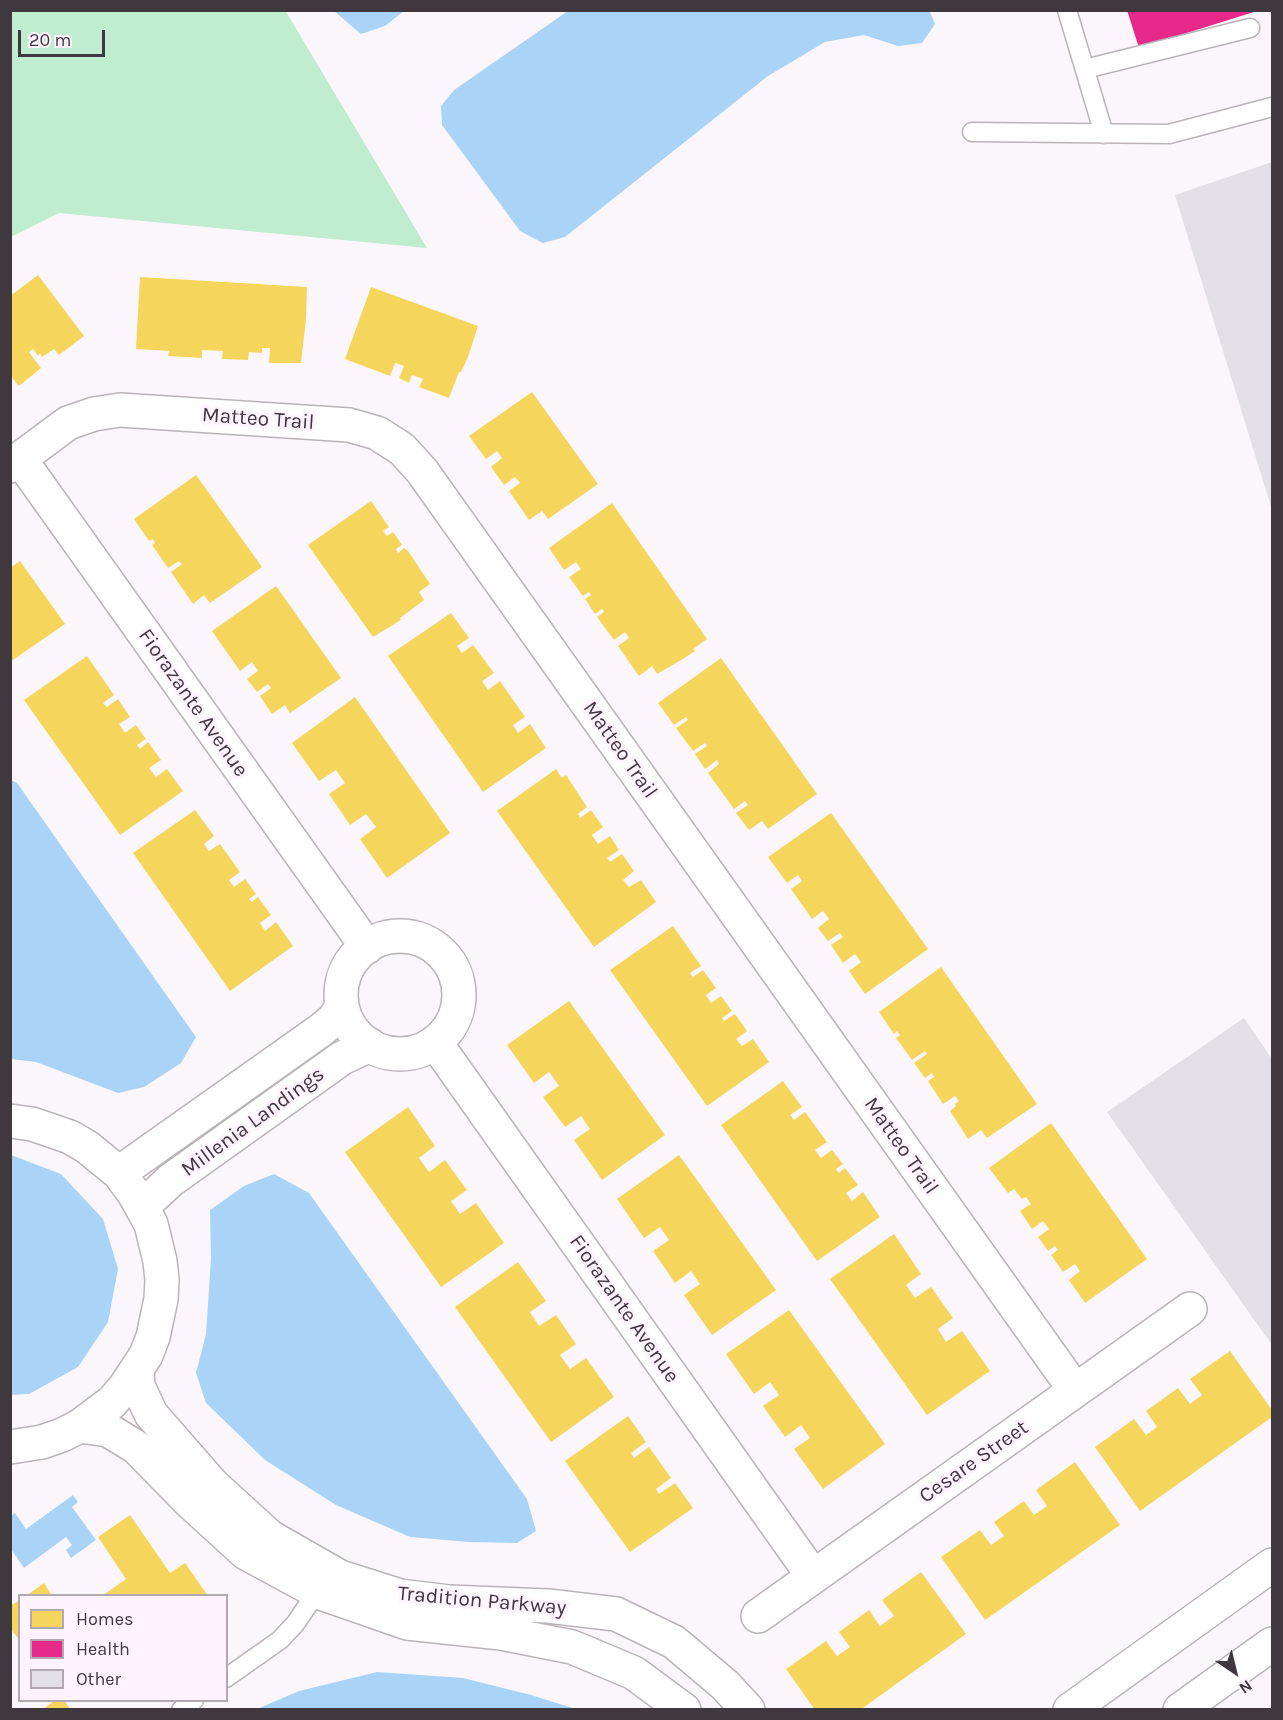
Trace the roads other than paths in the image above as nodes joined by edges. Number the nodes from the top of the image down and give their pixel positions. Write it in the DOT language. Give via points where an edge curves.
graph roads {
  1 [pos="1067,10"];
  2 [pos="1250,28"];
  3 [pos="1085,69"];
  4 [pos="1272,107"];
  5 [pos="972,132"];
  6 [pos="1104,134"];
  7 [pos="15,462"];
  8 [pos="367,947"];
  9 [pos="342,1007"];
  10 [pos="435,1042"];
  11 [pos="370,1046"];
  12 [pos="259,1074"];
  13 [pos="280,1103"];
  14 [pos="10,1121"];
  15 [pos="118,1173"];
  16 [pos="143,1206"];
  17 [pos="1190,1309"];
  18 [pos="136,1371"];
  19 [pos="1075,1390"];
  20 [pos="80,1426"];
  21 [pos="10,1448"];
  22 [pos="1272,1565"];
  23 [pos="813,1576"];
  24 [pos="324,1582"];
  25 [pos="758,1616"];
  26 [pos="1272,1644"];
  27 [pos="228,1677"];
  28 [pos="684,1710"];
  29 [pos="748,1710"];
  30 [pos="1070,1710"];
  31 [pos="1180,1710"];
  1 -- 3 [label="lane"];
  2 -- 3 [label="lane"];
  3 -- 6 [label="lane"];
  4 -- 6 [label="lane" via="1169,134"];
  5 -- 6 [label="lane"];
  7 -- 8 [label="street, Fiorazante Avenue"];
  7 -- 19 [label="street, Matteo Trail" via="68,423 120,410 349,425 377,433 402,449 428,480"];
  8 -- 9 [label="street" via="345,973"];
  8 -- 10 [label="street" via="382,939 406,937 430,944 443,954 453,968 459,1000 447,1031"];
  9 -- 11 [label="street" via="357,1035"];
  9 -- 12 [label="street, Millenia Landings" via="321,1030"];
  10 -- 11 [label="street" via="420,1051 403,1054"];
  10 -- 23 [label="street, Fiorazante Avenue"];
  11 -- 13 [label="street, Millenia Landings" via="342,1058"];
  12 -- 13 [label="street"];
  12 -- 15 [label="street, Millenia Landings"];
  13 -- 16 [label="street, Millenia Landings" via="171,1180"];
  14 -- 15 [label="street" via="70,1137"];
  15 -- 16 [label="street"];
  16 -- 18 [label="street" via="159,1251 162,1280 153,1337"];
  17 -- 19 [label="street, Cesare Street"];
  18 -- 20 [label="street" via="112,1402"];
  18 -- 24 [label="street, Tradition Parkway" via="138,1386 151,1414 213,1485"];
  19 -- 23 [label="street, Cesare Street"];
  20 -- 21 [label="street" via="42,1442"];
  20 -- 24 [label="street, Tradition Parkway" via="108,1430 136,1447 246,1553"];
  22 -- 30 [label="street"];
  23 -- 25 [label="street, Cesare Street"];
  24 -- 27 [label="lane" via="280,1640"];
  24 -- 28 [label="street, Tradition Parkway" via="407,1623 501,1633 572,1647 634,1673"];
  24 -- 29 [label="street, Tradition Parkway" via="340,1577 400,1596 616,1614 674,1642"];
  26 -- 31 [label="street"];
}
